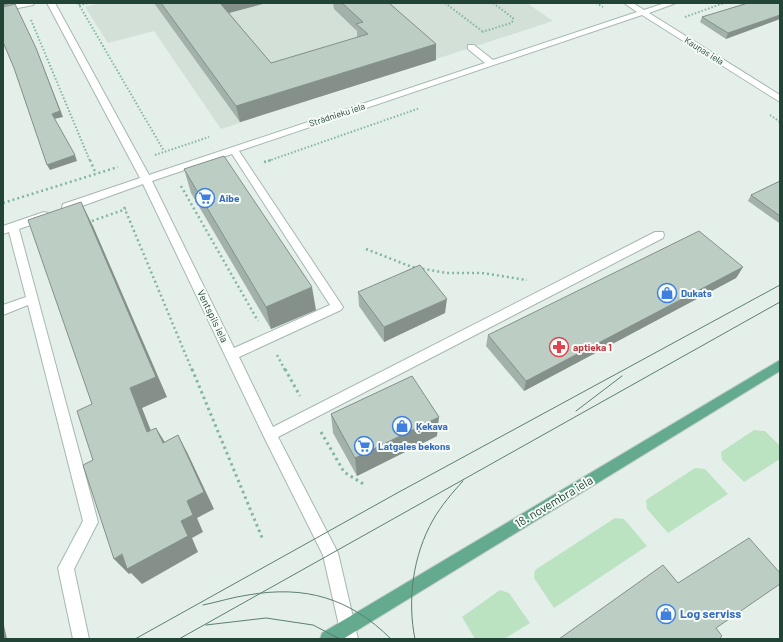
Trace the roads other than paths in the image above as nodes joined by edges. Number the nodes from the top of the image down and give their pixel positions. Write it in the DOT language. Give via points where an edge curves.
graph roads {
  1 [pos="51,3"];
  2 [pos="628,3"];
  3 [pos="672,3"];
  4 [pos="27,4"];
  5 [pos="3,9"];
  6 [pos="643,13"];
  7 [pos="471,47"];
  8 [pos="492,64"];
  9 [pos="780,99"];
  10 [pos="234,150"];
  11 [pos="145,180"];
  12 [pos="8,228"];
  13 [pos="659,235"];
  14 [pos="32,299"];
  15 [pos="3,310"];
  16 [pos="231,354"];
  17 [pos="780,365"];
  18 [pos="270,435"];
  19 [pos="349,633"];
  20 [pos="81,638"];
  21 [pos="328,639"];
  1 -- 11 [label="street, Ventspils iela"];
  2 -- 6 [label="street, Kauņas iela"];
  3 -- 6 [label="street, Strādnieku iela"];
  4 -- 5 [label="street"];
  6 -- 8 [label="street, Strādnieku iela"];
  6 -- 9 [label="street, Kauņas iela"];
  7 -- 8 [label="street"];
  8 -- 10 [label="street, Strādnieku iela"];
  10 -- 11 [label="street, Strādnieku iela"];
  10 -- 16 [label="street" via="336,307"];
  11 -- 12 [label="street, Strādnieku iela"];
  11 -- 16 [label="street, Ventspils iela"];
  12 -- 14 [label="street"];
  13 -- 18 [label="street"];
  14 -- 15 [label="street"];
  14 -- 20 [label="street" via="92,522 66,568"];
  16 -- 18 [label="street, Ventspils iela"];
  17 -- 19 [label="main road, 18. novembra iela"];
  18 -- 19 [label="street, Ventspils iela" via="330,553"];
  19 -- 21 [label="main road, 18. novembra iela"];
}
